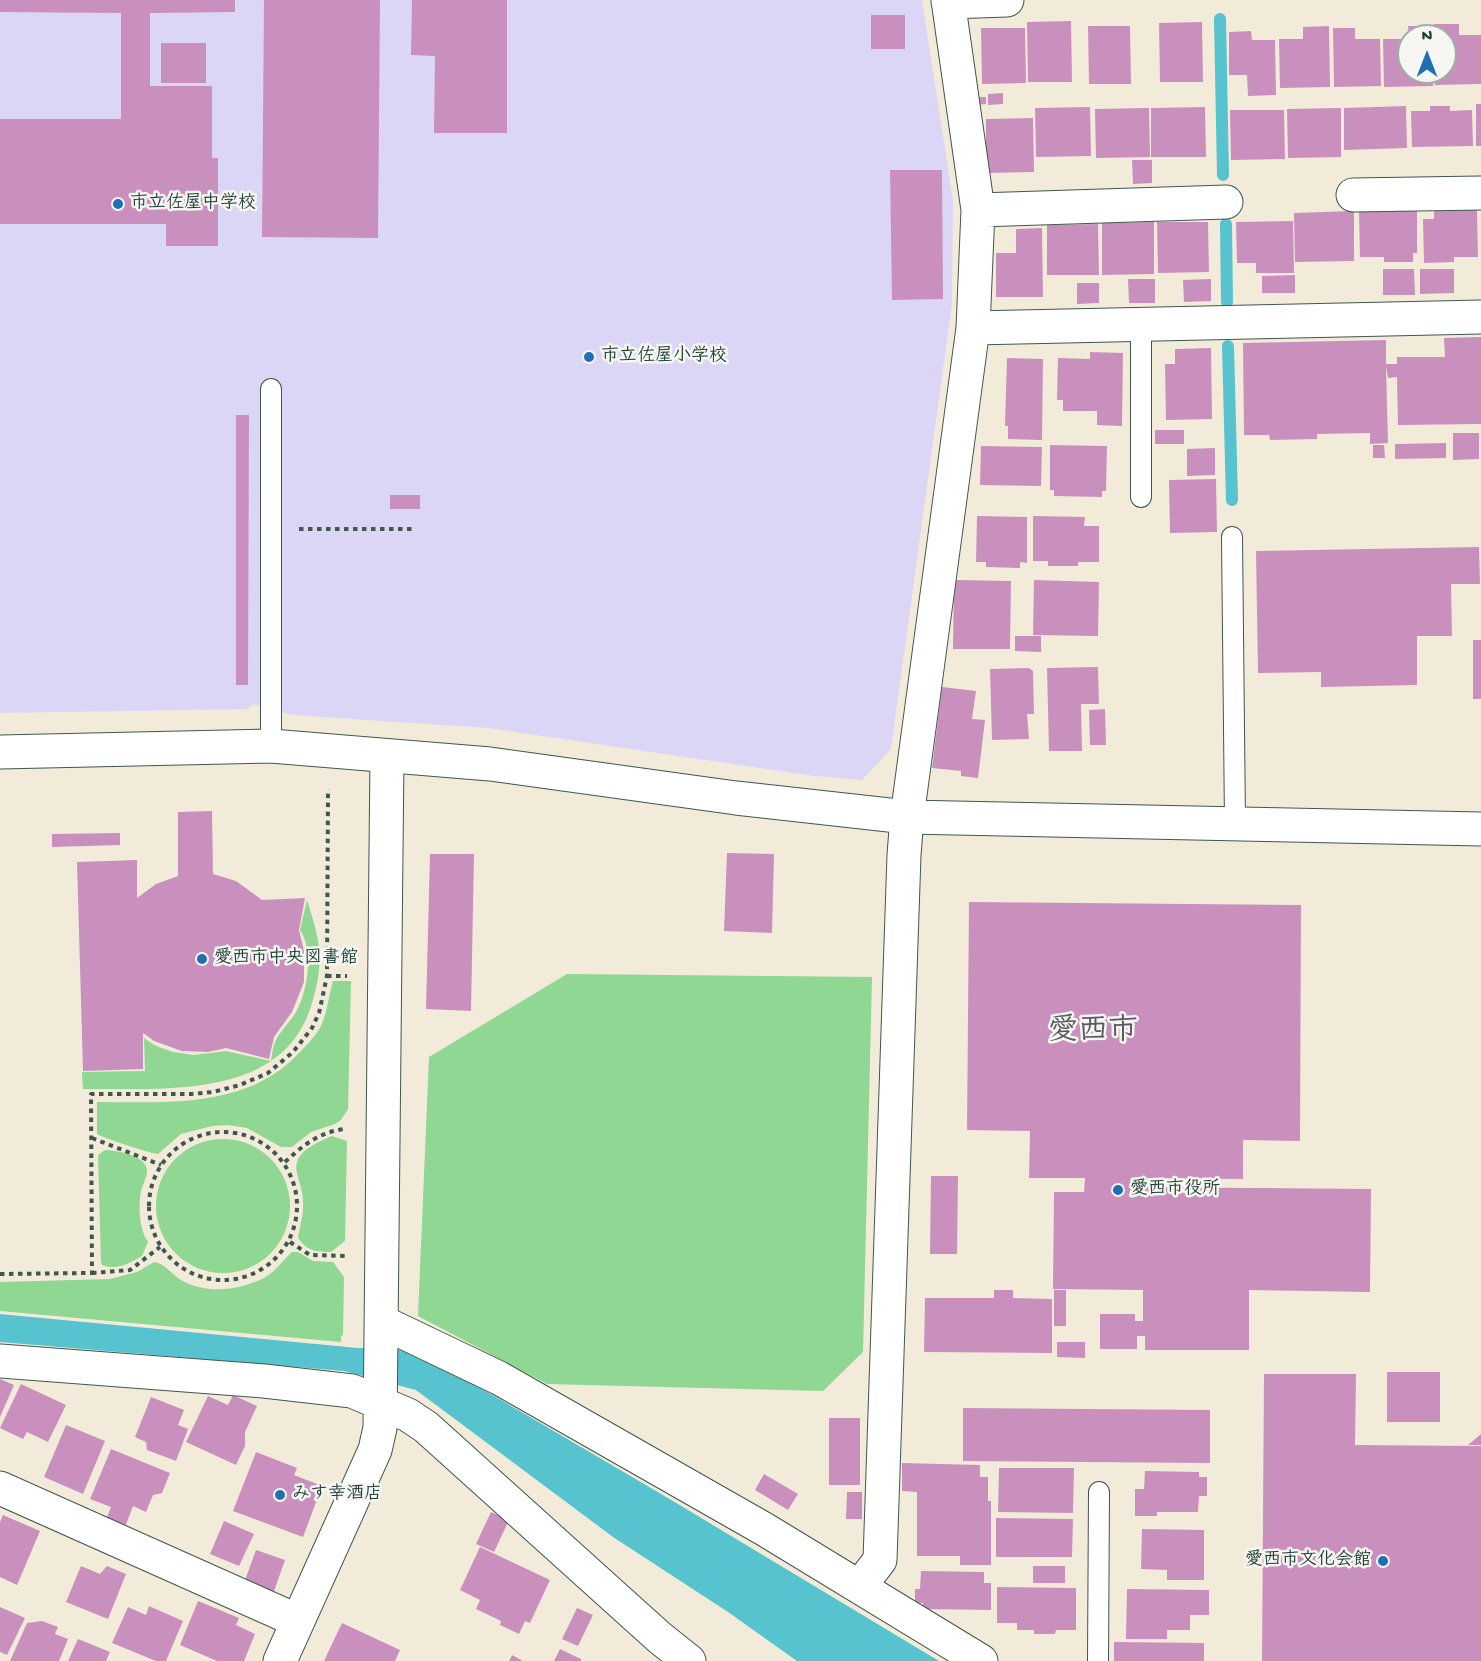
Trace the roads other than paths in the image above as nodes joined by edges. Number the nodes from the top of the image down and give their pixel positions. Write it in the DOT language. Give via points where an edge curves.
graph roads {
  1 [pos="1007,0"];
  2 [pos="948,1"];
  3 [pos="1481,193"];
  4 [pos="1353,195"];
  5 [pos="1226,202"];
  6 [pos="978,210"];
  7 [pos="1481,317"];
  8 [pos="1141,324"];
  9 [pos="974,328"];
  10 [pos="271,389"];
  11 [pos="1141,496"];
  12 [pos="1232,537"];
  13 [pos="271,746"];
  14 [pos="0,752"];
  15 [pos="387,756"];
  16 [pos="907,817"];
  17 [pos="1235,824"];
  18 [pos="1481,829"];
  19 [pos="382,1331"];
  20 [pos="0,1361"];
  21 [pos="382,1392"];
  22 [pos="0,1488"];
  23 [pos="1100,1492"];
  24 [pos="860,1586"];
  25 [pos="298,1621"];
  26 [pos="280,1661"];
  27 [pos="688,1661"];
  28 [pos="981,1661"];
  29 [pos="1098,1661"];
  1 -- 2 [label="street"];
  2 -- 6 [label="street"];
  3 -- 4 [label="street"];
  5 -- 6 [label="street"];
  6 -- 9 [label="street"];
  7 -- 8 [label="street"];
  8 -- 9 [label="street"];
  8 -- 11 [label="lane"];
  9 -- 16 [label="street"];
  10 -- 13 [label="lane"];
  12 -- 17 [label="lane"];
  13 -- 14 [label="street"];
  13 -- 15 [label="street"];
  15 -- 16 [label="street" via="490,764"];
  15 -- 19 [label="street"];
  16 -- 17 [label="street"];
  16 -- 24 [label="street" via="880,1560"];
  17 -- 18 [label="street"];
  19 -- 21 [label="street"];
  19 -- 24 [label="street" via="499,1378"];
  20 -- 21 [label="street"];
  21 -- 25 [label="street" via="375,1450"];
  21 -- 27 [label="street"];
  22 -- 25 [label="street"];
  23 -- 29 [label="lane"];
  24 -- 28 [label="street"];
  25 -- 26 [label="street"];
}
